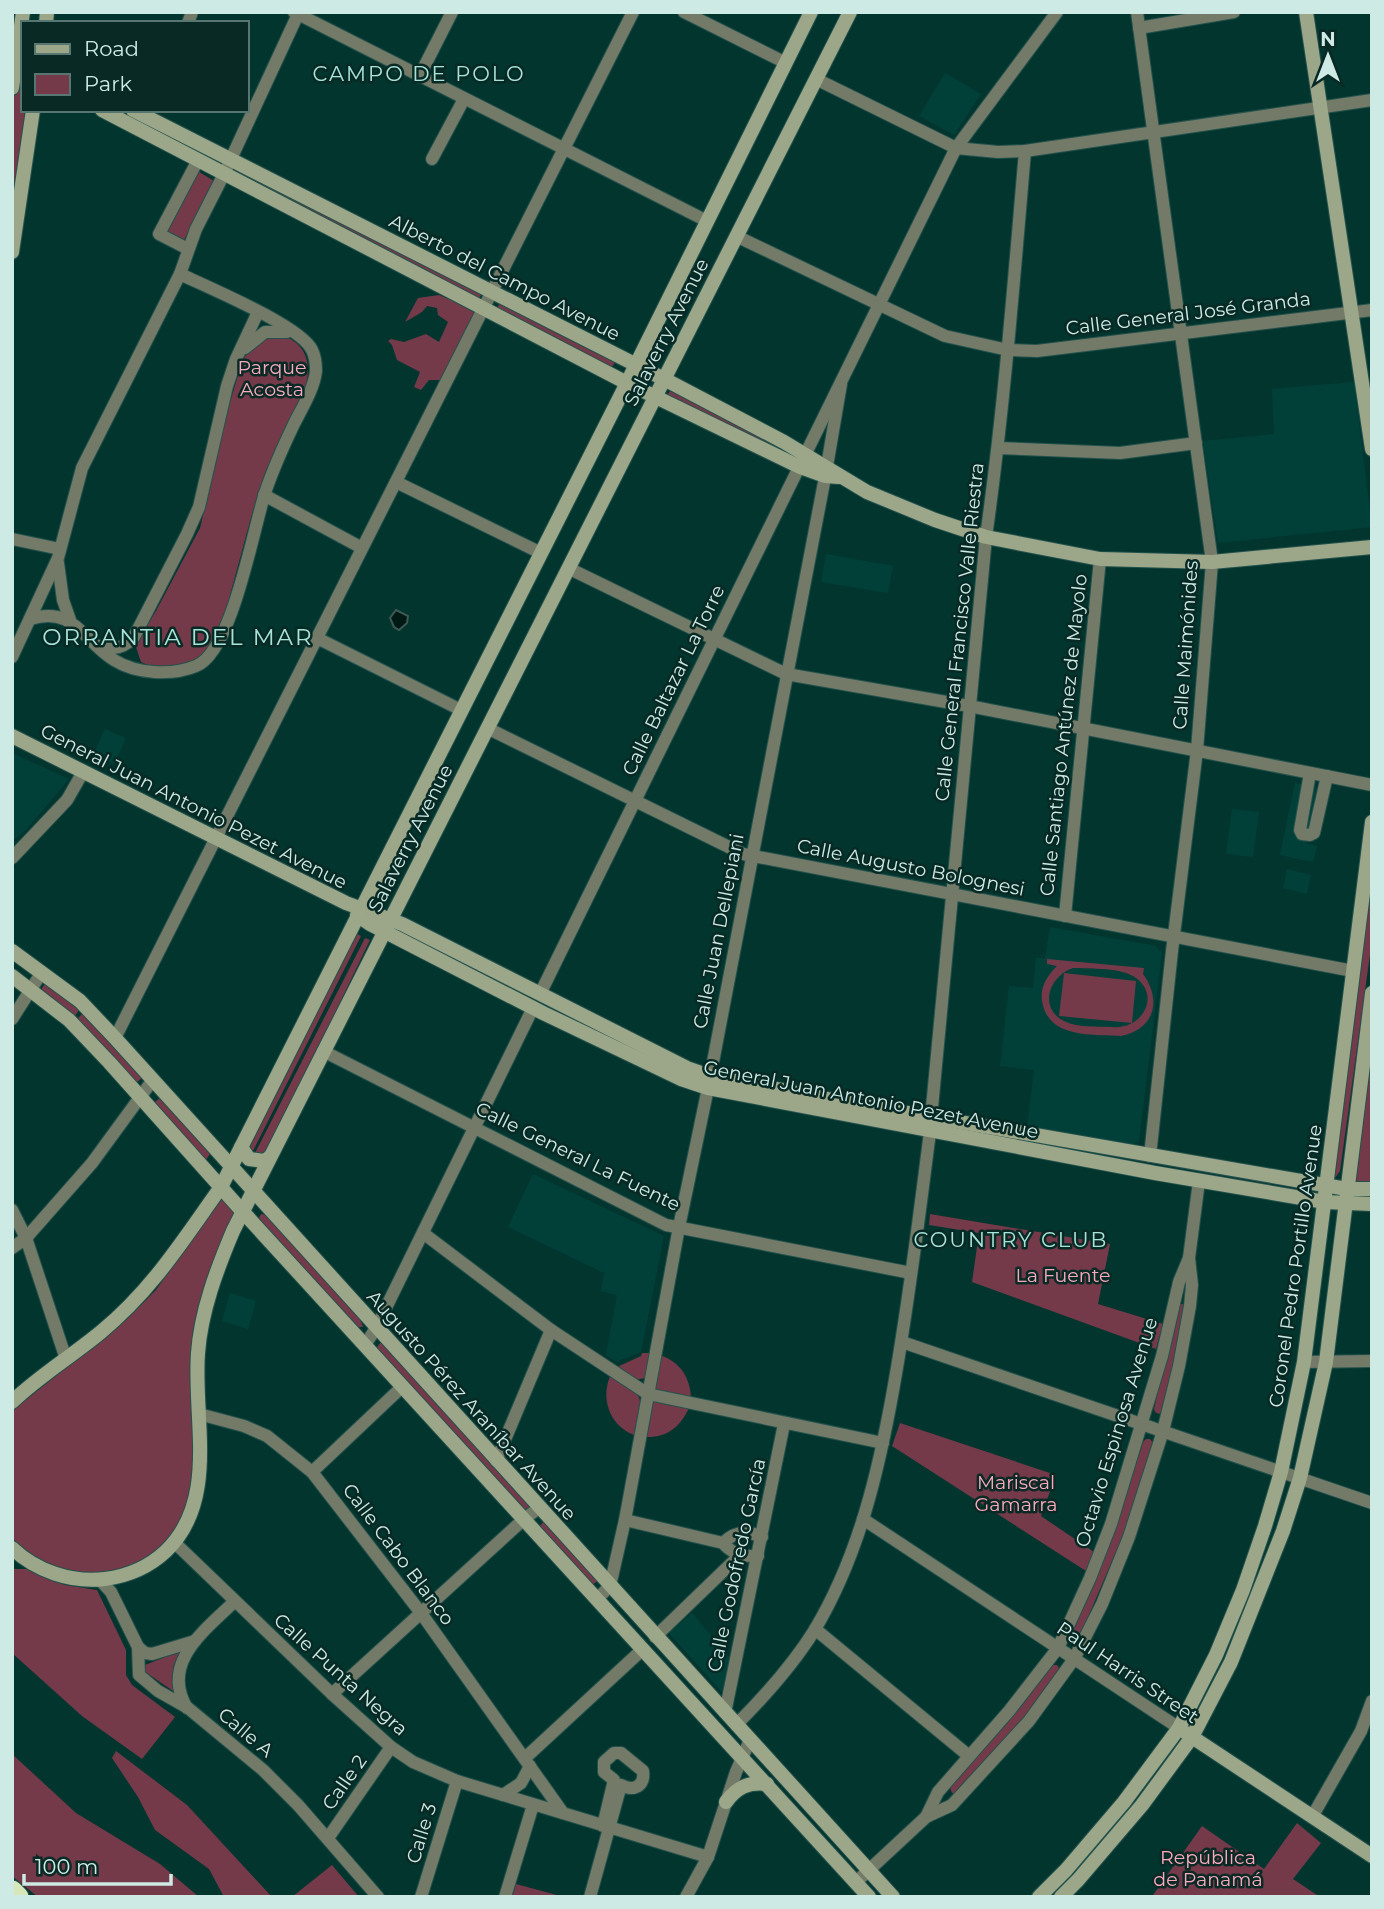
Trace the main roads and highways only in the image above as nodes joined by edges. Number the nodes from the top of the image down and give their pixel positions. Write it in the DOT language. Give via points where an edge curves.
graph roads {
  1 [pos="811,12"];
  2 [pos="850,12"];
  3 [pos="1306,12"];
  4 [pos="21,42"];
  5 [pos="17,64"];
  6 [pos="12,88"];
  7 [pos="33,112"];
  8 [pos="111,112"];
  9 [pos="149,120"];
  10 [pos="15,214"];
  11 [pos="14,231"];
  12 [pos="12,252"];
  13 [pos="636,365"];
  14 [pos="664,379"];
  15 [pos="627,383"];
  16 [pos="655,397"];
  17 [pos="1372,449"];
  18 [pos="803,461"];
  19 [pos="1372,547"];
  20 [pos="12,736"];
  21 [pos="1372,822"];
  22 [pos="358,912"];
  23 [pos="387,925"];
  24 [pos="12,951"];
  25 [pos="12,976"];
  26 [pos="1372,993"];
  27 [pos="709,1082"];
  28 [pos="930,1125"];
  29 [pos="241,1147"];
  30 [pos="270,1157"];
  31 [pos="231,1166"];
  32 [pos="221,1186"];
  33 [pos="1327,1186"];
  34 [pos="1347,1189"];
  35 [pos="1372,1189"];
  36 [pos="253,1191"];
  37 [pos="1325,1202"];
  38 [pos="1345,1204"];
  39 [pos="1372,1204"];
  40 [pos="243,1212"];
  41 [pos="12,1402"];
  42 [pos="468,1430"];
  43 [pos="455,1443"];
  44 [pos="12,1548"];
  45 [pos="1179,1728"];
  46 [pos="1192,1737"];
  47 [pos="767,1784"];
  48 [pos="726,1802"];
  49 [pos="1372,1856"];
  50 [pos="12,1891"];
  51 [pos="18,1897"];
  52 [pos="869,1897"];
  53 [pos="893,1897"];
  54 [pos="1039,1897"];
  55 [pos="1061,1897"];
  1 -- 13 [label="main road, Salaverry Avenue"];
  2 -- 14 [label="main road, Salaverry Avenue"];
  3 -- 17 [label="main road"];
  4 -- 5 [label="main road"];
  5 -- 6 [label="main road"];
  7 -- 10 [label="main road"];
  8 -- 9 [label="main road"];
  9 -- 13 [label="main road, Alberto del Campo Avenue"];
  9 -- 15 [label="main road, Alberto del Campo Avenue" via="198,160"];
  10 -- 11 [label="main road"];
  11 -- 12 [label="main road"];
  13 -- 14 [label="main road, Alberto del Campo Avenue"];
  13 -- 15 [label="main road, Salaverry Avenue"];
  14 -- 16 [label="main road, Salaverry Avenue"];
  14 -- 18 [label="main road, Alberto del Campo Avenue"];
  15 -- 16 [label="main road, Alberto del Campo Avenue"];
  15 -- 22 [label="main road, Salaverry Avenue"];
  16 -- 18 [label="main road, Alberto del Campo Avenue"];
  16 -- 23 [label="main road, Salaverry Avenue"];
  18 -- 19 [label="main road, Alberto del Campo Avenue" via="867,492 986,537 1100,559 1212,562"];
  20 -- 22 [label="main road, General Juan Antonio Pezet Avenue"];
  21 -- 33 [label="main road, Coronel Pedro Portillo Avenue"];
  22 -- 23 [label="main road, General Juan Antonio Pezet Avenue"];
  22 -- 29 [label="main road, Salaverry Avenue"];
  23 -- 27 [label="main road, General Juan Antonio Pezet Avenue" via="540,994"];
  23 -- 27 [label="main road, General Juan Antonio Pezet Avenue" via="533,1008 681,1079"];
  23 -- 30 [label="main road, Salaverry Avenue"];
  24 -- 31 [label="main road, Augusto Pérez Araníbar Avenue" via="80,1001"];
  25 -- 32 [label="main road, Augusto Pérez Araníbar Avenue" via="69,1020"];
  26 -- 34 [label="main road, Coronel Pedro Portillo Avenue"];
  27 -- 28 [label="main road, General Juan Antonio Pezet Avenue"];
  28 -- 33 [label="main road, General Juan Antonio Pezet Avenue"];
  28 -- 37 [label="main road, General Juan Antonio Pezet Avenue"];
  29 -- 30 [label="main road" via="249,1159"];
  29 -- 31 [label="main road, Salaverry Avenue"];
  30 -- 36 [label="main road, Salaverry Avenue"];
  31 -- 32 [label="main road, Salaverry Avenue"];
  31 -- 36 [label="main road, Augusto Pérez Araníbar Avenue"];
  32 -- 40 [label="main road, Augusto Pérez Araníbar Avenue"];
  32 -- 41 [label="main road, Salaverry Avenue" via="170,1262 141,1295"];
  33 -- 34 [label="main road, General Juan Antonio Pezet Avenue"];
  33 -- 37 [label="main road, Coronel Pedro Portillo Avenue"];
  34 -- 35 [label="main road, General Juan Antonio Pezet Avenue"];
  34 -- 38 [label="main road, Coronel Pedro Portillo Avenue"];
  36 -- 40 [label="main road, Salaverry Avenue"];
  36 -- 42 [label="main road, Augusto Pérez Araníbar Avenue"];
  37 -- 38 [label="main road, General Juan Antonio Pezet Avenue"];
  37 -- 45 [label="main road, Coronel Pedro Portillo Avenue" via="1304,1362 1281,1472 1243,1590"];
  38 -- 39 [label="main road, General Juan Antonio Pezet Avenue"];
  38 -- 46 [label="main road, Coronel Pedro Portillo Avenue" via="1326,1362 1300,1478 1259,1597"];
  40 -- 43 [label="main road, Augusto Pérez Araníbar Avenue"];
  40 -- 44 [label="main road, Salaverry Avenue" via="222,1256 206,1309 198,1353 197,1496 175,1543 142,1568 106,1583 65,1576 31,1563"];
  42 -- 43 [label="main road"];
  42 -- 53 [label="main road, Augusto Pérez Araníbar Avenue"];
  43 -- 47 [label="main road, Augusto Pérez Araníbar Avenue"];
  45 -- 46 [label="main road, Paul Harris Street"];
  45 -- 54 [label="main road, Coronel Pedro Portillo Avenue" via="1124,1802"];
  46 -- 49 [label="main road, Paul Harris Street"];
  46 -- 55 [label="main road, Coronel Pedro Portillo Avenue" via="1142,1805"];
  47 -- 48 [label="main road" via="743,1786"];
  47 -- 52 [label="main road, Augusto Pérez Araníbar Avenue"];
  50 -- 51 [label="highway"];
}
